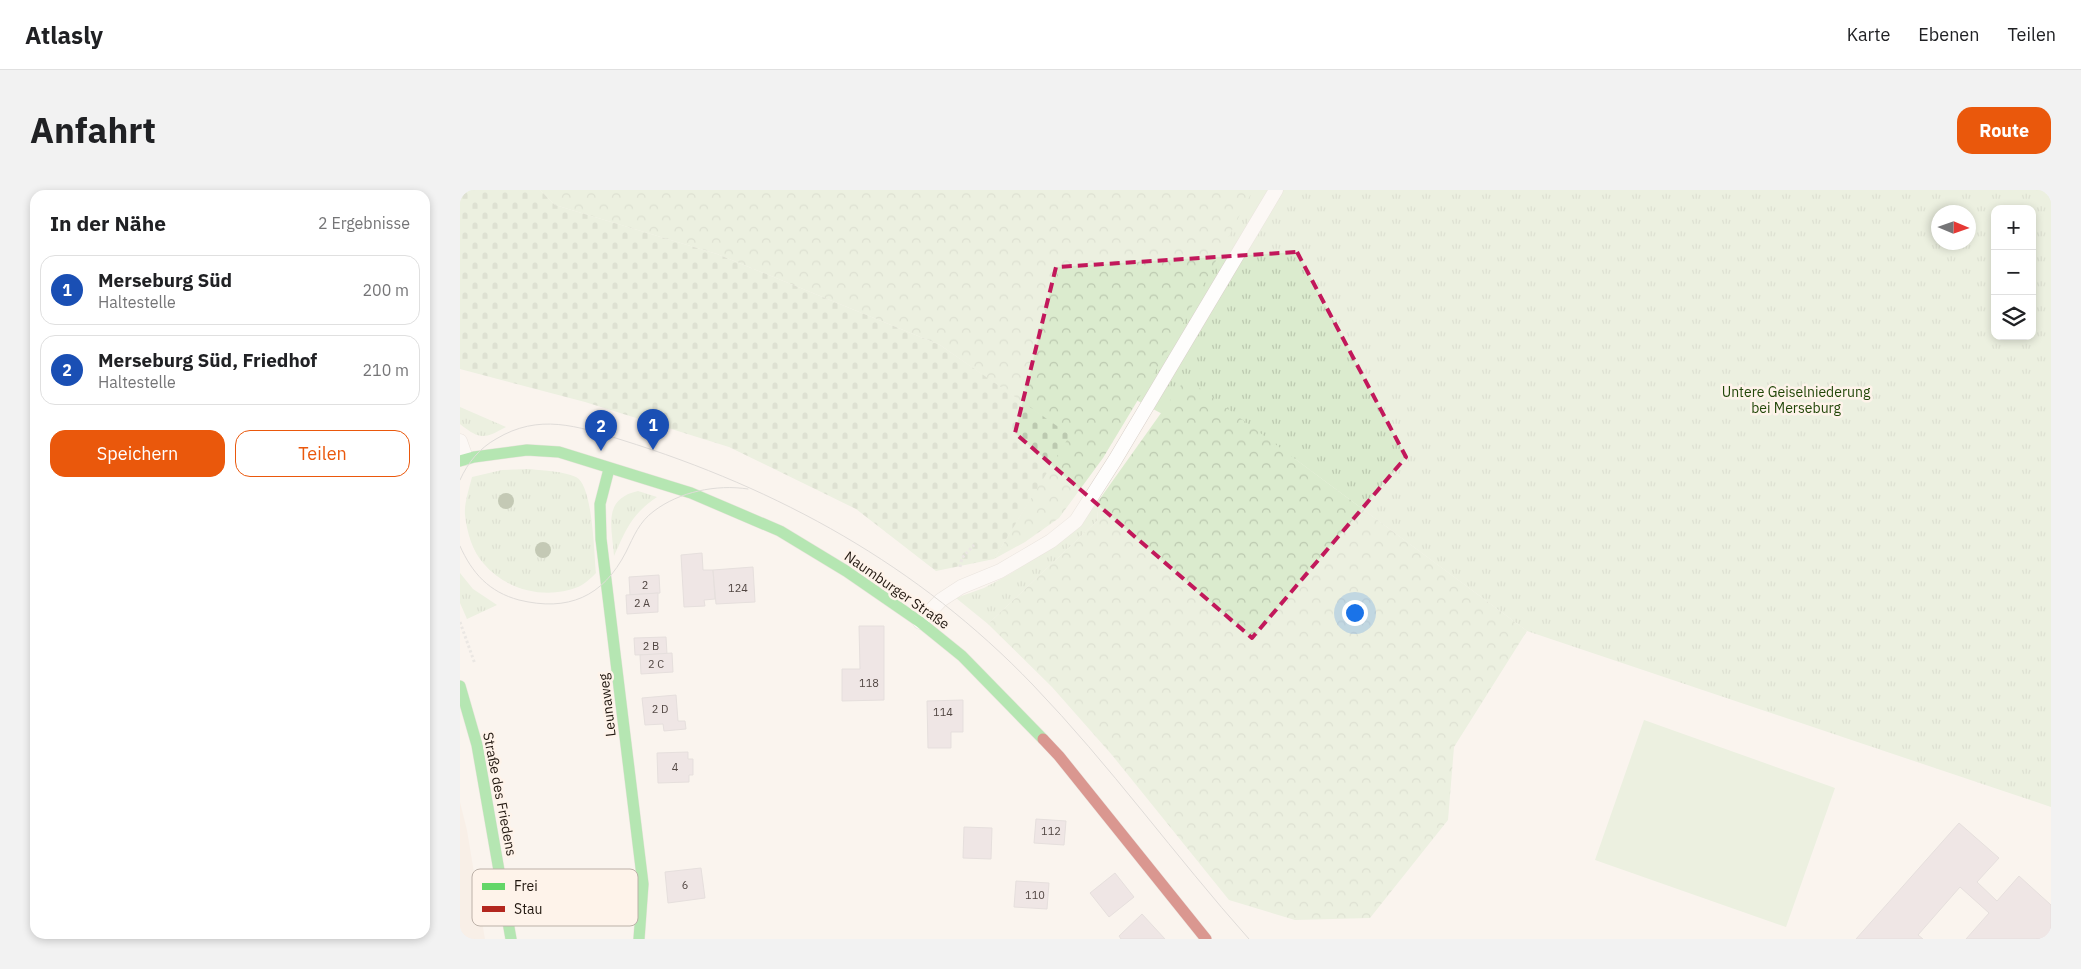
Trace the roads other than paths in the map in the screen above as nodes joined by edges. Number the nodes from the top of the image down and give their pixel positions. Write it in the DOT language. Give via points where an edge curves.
graph roads {
  1 [pos="1276,190"];
  2 [pos="460,441"];
  3 [pos="463,460"];
  4 [pos="609,469"];
  5 [pos="920,622"];
  6 [pos="460,686"];
  7 [pos="499,869"];
  8 [pos="509,926"];
  9 [pos="511,939"];
  10 [pos="639,939"];
  11 [pos="1206,939"];
  1 -- 5 [label="lane" via="1076,521 1051,541 1000,571 961,587 940,600"];
  2 -- 3 [label="lane"];
  3 -- 4 [label="street, Naumburger Straße" via="527,450 559,452"];
  4 -- 5 [label="street, Naumburger Straße" via="691,494 780,531"];
  4 -- 10 [label="street, Leunaweg" via="600,504 601,539 642,884"];
  5 -- 11 [label="street, Naumburger Straße" via="962,656 1059,756"];
  6 -- 7 [label="street, Straße des Friedens" via="477,744"];
  8 -- 9 [label="street, Straße des Friedens"];
}
